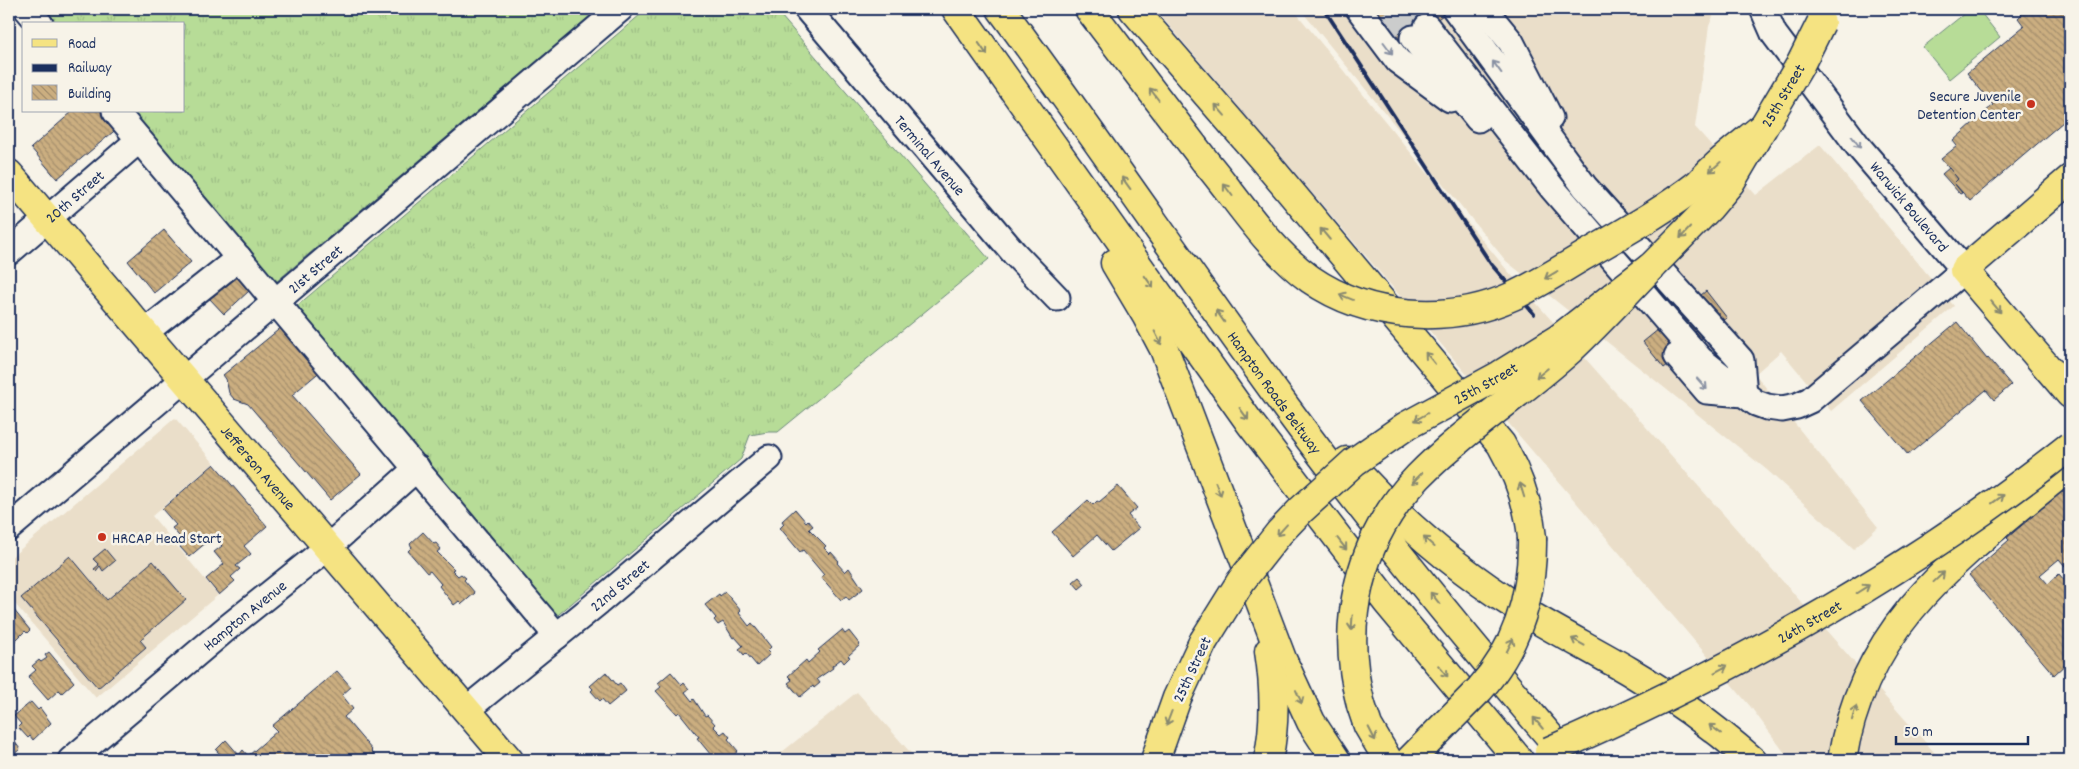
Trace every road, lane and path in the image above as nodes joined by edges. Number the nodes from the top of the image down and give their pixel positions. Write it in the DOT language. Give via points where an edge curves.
graph roads {
  1 [pos="27,9"];
  2 [pos="620,9"];
  3 [pos="807,9"];
  4 [pos="956,9"];
  5 [pos="1001,9"];
  6 [pos="1088,9"];
  7 [pos="1134,9"];
  8 [pos="1359,9"];
  9 [pos="1454,9"];
  10 [pos="1484,9"];
  11 [pos="1763,9"];
  12 [pos="1825,16"];
  13 [pos="38,22"];
  14 [pos="1424,24"];
  15 [pos="1019,100"];
  16 [pos="116,112"];
  17 [pos="1477,118"];
  18 [pos="1766,124"];
  19 [pos="139,140"];
  20 [pos="9,174"];
  21 [pos="2070,179"];
  22 [pos="1585,186"];
  23 [pos="48,219"];
  24 [pos="9,252"];
  25 [pos="239,258"];
  26 [pos="1652,266"];
  27 [pos="1964,270"];
  28 [pos="1057,298"];
  29 [pos="276,302"];
  30 [pos="144,333"];
  31 [pos="1236,339"];
  32 [pos="184,380"];
  33 [pos="1744,394"];
  34 [pos="2070,394"];
  35 [pos="2070,446"];
  36 [pos="769,458"];
  37 [pos="2070,466"];
  38 [pos="417,468"];
  39 [pos="9,528"];
  40 [pos="327,548"];
  41 [pos="1260,603"];
  42 [pos="557,636"];
  43 [pos="466,710"];
  44 [pos="1546,758"];
  45 [pos="71,760"];
  46 [pos="509,760"];
  47 [pos="1155,760"];
  48 [pos="1268,760"];
  49 [pos="1336,760"];
  50 [pos="1388,760"];
  51 [pos="1410,760"];
  52 [pos="1519,760"];
  53 [pos="1752,760"];
  54 [pos="1842,760"];
  1 -- 13 [label="street"];
  2 -- 29 [label="street, 21st Street"];
  3 -- 28 [label="street, Terminal Avenue" via="1014,253"];
  4 -- 15 [label="main road, one-way"];
  31 -- 5 [label="main road, Hampton Roads Beltway, one-way"];
  18 -- 6 [label="main road, one-way, bridge" via="1674,201 1534,286 1492,304 1464,311 1436,314 1394,311 1335,293 1288,262 1265,238"];
  51 -- 7 [label="main road, one-way, bridge" via="1490,678 1518,628 1532,565 1532,538 1523,490 1501,444"];
  8 -- 17 [label="street, one-way" via="1398,61"];
  22 -- 9 [label="street, one-way"];
  10 -- 22 [label="street" via="1511,42"];
  11 -- 27 [label="street, Warwick Boulevard, one-way" via="1774,34 1858,146"];
  12 -- 18 [label="main road, 25th Street, bridge"];
  14 -- 17 [label="street"];
  14 -- 33 [label="street" via="1553,190 1700,359"];
  15 -- 41 [label="main road, one-way" via="1068,194 1123,274 1164,349"];
  15 -- 52 [label="main road, one-way" via="1286,470 1410,630"];
  16 -- 19 [label="street"];
  17 -- 33 [label="street, one-way" via="1552,212 1708,391"];
  18 -- 26 [label="main road, 25th Street, one-way, bridge" via="1730,183"];
  19 -- 23 [label="street, 20th Street"];
  19 -- 25 [label="street"];
  20 -- 23 [label="main road, Jefferson Avenue"];
  21 -- 27 [label="main road"];
  22 -- 33 [label="street" via="1741,360"];
  23 -- 24 [label="street, 20th Street"];
  23 -- 30 [label="main road, Jefferson Avenue"];
  25 -- 29 [label="street"];
  25 -- 30 [label="street"];
  26 -- 47 [label="main road, 25th Street, one-way, bridge" via="1558,339 1406,426 1354,462 1301,510 1241,581 1203,642 1176,698"];
  26 -- 50 [label="main road, one-way, bridge" via="1570,350 1434,462 1404,492 1371,546 1357,586 1352,652 1361,705 1368,726"];
  27 -- 33 [label="street" via="1810,400 1782,409 1756,403"];
  27 -- 34 [label="main road, Warwick Boulevard, one-way"];
  29 -- 32 [label="street, 21st Street"];
  29 -- 38 [label="street"];
  30 -- 32 [label="main road, Jefferson Avenue"];
  44 -- 31 [label="main road, Hampton Roads Beltway, one-way" via="1399,555"];
  53 -- 31 [label="main road, one-way" via="1678,702 1520,609 1436,549 1364,480 1294,394"];
  32 -- 39 [label="street, 21st Street"];
  32 -- 40 [label="main road, Jefferson Avenue"];
  44 -- 35 [label="main road, 26th Street, one-way, bridge" via="1723,668 1839,604 1980,512"];
  36 -- 42 [label="street, 22nd Street"];
  54 -- 37 [label="main road, one-way" via="1857,700 1869,672 1895,628 1919,597 1952,565"];
  38 -- 40 [label="street, Hampton Avenue"];
  38 -- 42 [label="street"];
  40 -- 43 [label="main road, Jefferson Avenue"];
  40 -- 45 [label="street, Hampton Avenue"];
  41 -- 48 [label="main road" via="1275,705"];
  41 -- 49 [label="main road, one-way" via="1304,707"];
  42 -- 43 [label="street, 22nd Street"];
  43 -- 46 [label="main road, Jefferson Avenue"];
}
